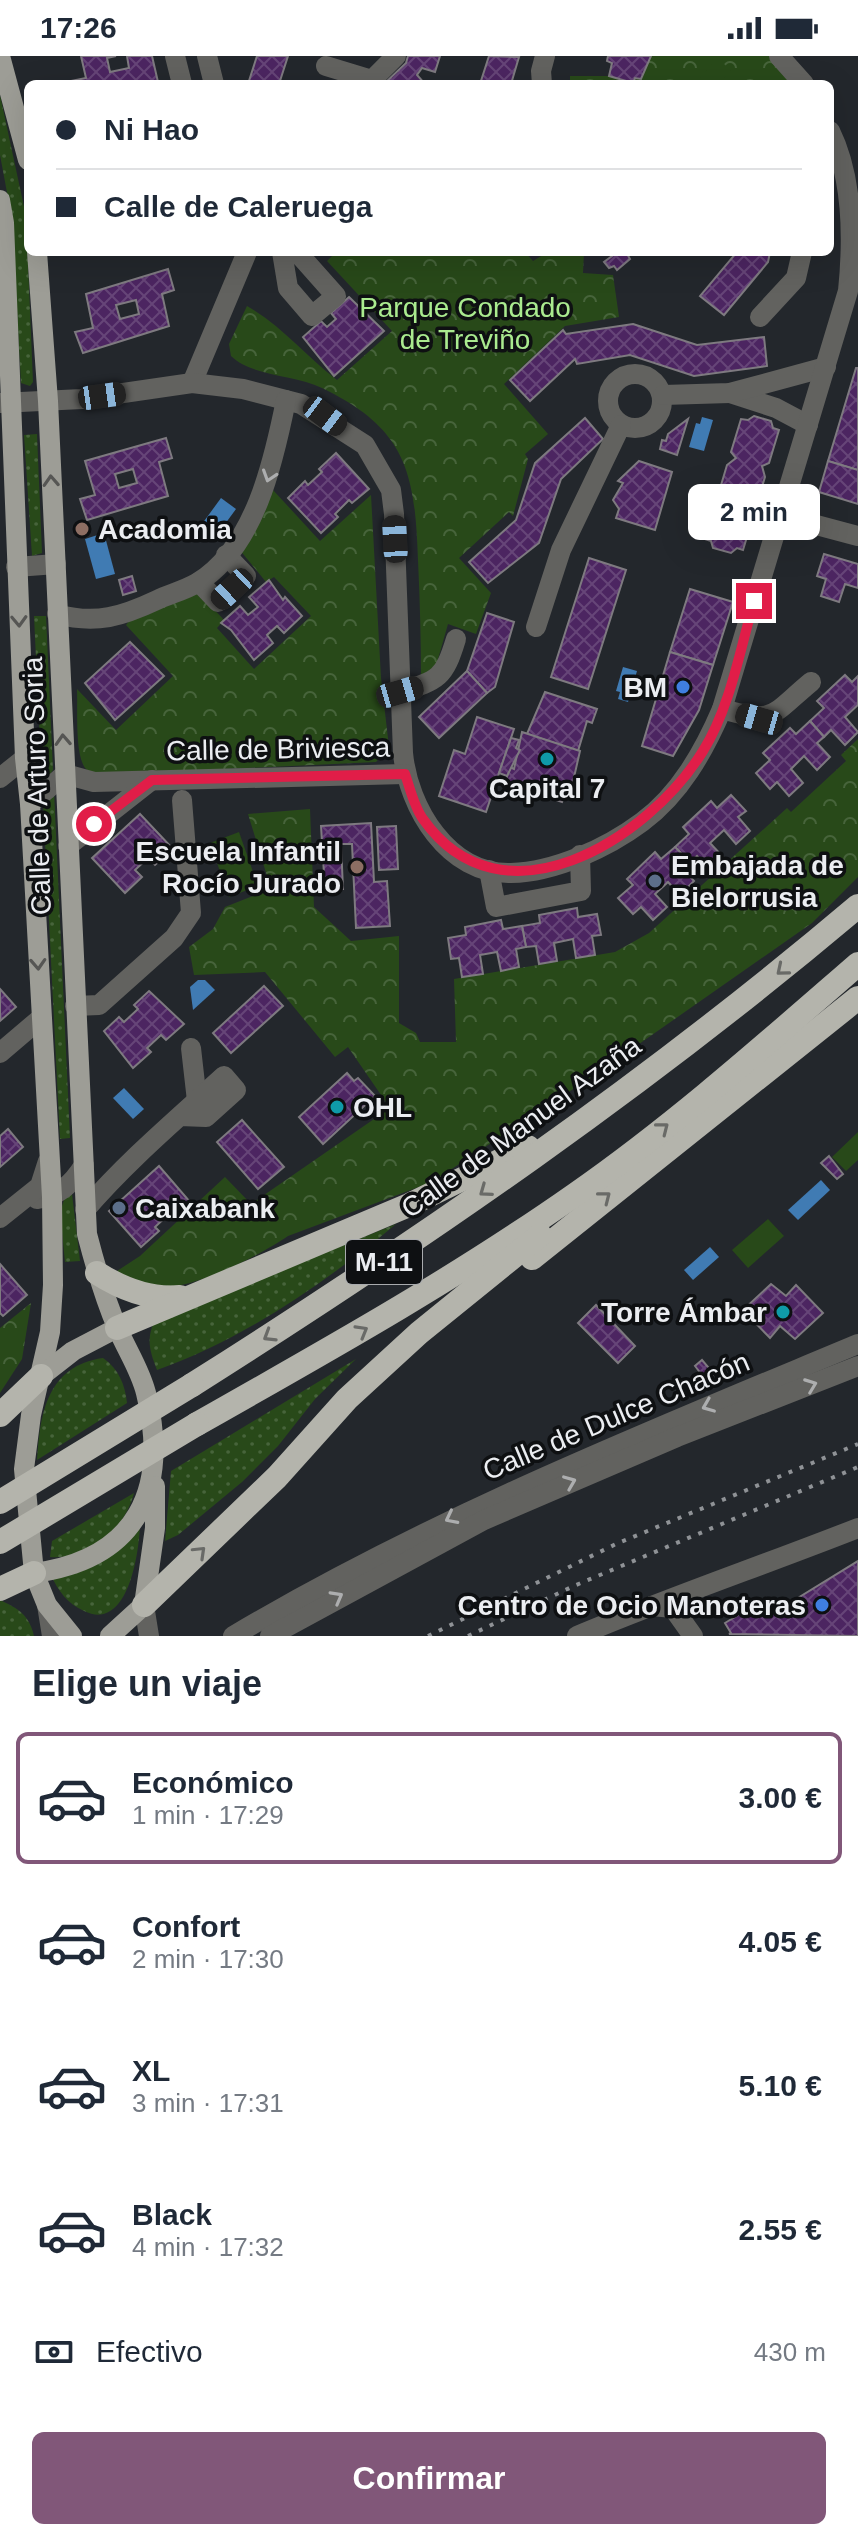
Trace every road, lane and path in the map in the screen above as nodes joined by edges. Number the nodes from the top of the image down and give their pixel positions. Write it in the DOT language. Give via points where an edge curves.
graph roads {
  1 [pos="0,56"];
  2 [pos="175,56"];
  3 [pos="207,56"];
  4 [pos="396,56"];
  5 [pos="779,56"];
  6 [pos="325,69"];
  7 [pos="181,80"];
  8 [pos="213,80"];
  9 [pos="800,80"];
  10 [pos="24,131"];
  11 [pos="837,176"];
  12 [pos="0,200"];
  13 [pos="855,254"];
  14 [pos="37,256"];
  15 [pos="245,256"];
  16 [pos="283,256"];
  17 [pos="301,256"];
  18 [pos="801,256"];
  19 [pos="4,313"];
  20 [pos="760,317"];
  21 [pos="826,367"];
  22 [pos="192,383"];
  23 [pos="730,393"];
  24 [pos="663,395"];
  25 [pos="286,400"];
  26 [pos="48,401"];
  27 [pos="6,403"];
  28 [pos="621,425"];
  29 [pos="808,425"];
  30 [pos="8,506"];
  31 [pos="779,515"];
  32 [pos="858,536"];
  33 [pos="226,555"];
  34 [pos="56,564"];
  35 [pos="16,567"];
  36 [pos="199,582"];
  37 [pos="57,614"];
  38 [pos="536,627"];
  39 [pos="456,639"];
  40 [pos="811,682"];
  41 [pos="400,692"];
  42 [pos="722,709"];
  43 [pos="25,758"];
  44 [pos="65,774"];
  45 [pos="405,774"];
  46 [pos="0,778"];
  47 [pos="152,780"];
  48 [pos="94,782"];
  49 [pos="182,800"];
  50 [pos="30,804"];
  51 [pos="108,812"];
  52 [pos="68,846"];
  53 [pos="580,855"];
  54 [pos="489,870"];
  55 [pos="852,910"];
  56 [pos="858,964"];
  57 [pos="858,986"];
  58 [pos="858,998"];
  59 [pos="75,1006"];
  60 [pos="41,1018"];
  61 [pos="763,1046"];
  62 [pos="191,1048"];
  63 [pos="0,1053"];
  64 [pos="197,1101"];
  65 [pos="180,1116"];
  66 [pos="571,1129"];
  67 [pos="48,1161"];
  68 [pos="83,1162"];
  69 [pos="118,1174"];
  70 [pos="579,1192"];
  71 [pos="52,1197"];
  72 [pos="26,1200"];
  73 [pos="85,1210"];
  74 [pos="0,1218"];
  75 [pos="52,1225"];
  76 [pos="97,1273"];
  77 [pos="198,1294"];
  78 [pos="117,1328"];
  79 [pos="858,1344"];
  80 [pos="387,1362"];
  81 [pos="858,1366"];
  82 [pos="41,1376"];
  83 [pos="0,1415"];
  84 [pos="155,1466"];
  85 [pos="0,1502"];
  86 [pos="858,1528"];
  87 [pos="0,1542"];
  88 [pos="401,1553"];
  89 [pos="34,1573"];
  90 [pos="0,1589"];
  91 [pos="47,1605"];
  92 [pos="144,1605"];
  93 [pos="644,1608"];
  94 [pos="52,1636"];
  95 [pos="72,1636"];
  96 [pos="110,1636"];
  97 [pos="149,1636"];
  98 [pos="233,1636"];
  99 [pos="270,1636"];
  100 [pos="577,1636"];
  101 [pos="693,1636"];
  1 -- 10 [label="main road"];
  2 -- 7 [label="street"];
  3 -- 8 [label="street"];
  4 -- 6 [label="street" via="372,80"];
  5 -- 9 [label="street"];
  11 -- 13 [label="street"];
  12 -- 19 [label="main road, Calle de Arturo Soria"];
  13 -- 21 [label="street"];
  14 -- 26 [label="main road, Calle de Arturo Soria"];
  15 -- 22 [label="street"];
  16 -- 17 [label="street" via="288,288 312,316 336,296"];
  18 -- 20 [label="street" via="796,278"];
  19 -- 27 [label="main road, Calle de Arturo Soria"];
  21 -- 23 [label="street"];
  21 -- 29 [label="street"];
  22 -- 25 [label="street"];
  22 -- 26 [label="street"];
  23 -- 24 [label="street"];
  23 -- 29 [label="street"];
  24 -- 28 [label="street" via="661,411 651,424 636,429"];
  24 -- 28 [label="street" via="653,380 637,373 619,378 608,393 609,411"];
  25 -- 33 [label="street, one-way" via="260,502"];
  25 -- 41 [label="street" via="325,416 365,445 391,490"];
  26 -- 27 [label="street"];
  34 -- 26 [label="main road, Calle de Arturo Soria, one-way"];
  27 -- 30 [label="main road, Calle de Arturo Soria"];
  28 -- 38 [label="street" via="561,550"];
  29 -- 31 [label="street"];
  30 -- 35 [label="main road, Calle de Arturo Soria"];
  31 -- 32 [label="street"];
  31 -- 42 [label="street"];
  33 -- 36 [label="street"];
  33 -- 36 [label="street" via="246,576 218,602"];
  34 -- 35 [label="street"];
  34 -- 37 [label="main road, Calle de Arturo Soria"];
  35 -- 43 [label="main road, Calle de Arturo Soria, one-way"];
  36 -- 37 [label="street" via="141,610 101,621"];
  44 -- 37 [label="main road, Calle de Arturo Soria, one-way"];
  39 -- 41 [label="street" via="447,669 427,684"];
  40 -- 42 [label="street" via="769,716 759,719"];
  41 -- 45 [label="street"];
  42 -- 53 [label="street" via="704,750 666,799 644,821"];
  43 -- 46 [label="street"];
  43 -- 50 [label="main road, Calle de Arturo Soria"];
  44 -- 48 [label="street, Calle de Briviesca"];
  44 -- 50 [label="street"];
  44 -- 52 [label="main road, Calle de Arturo Soria"];
  45 -- 47 [label="street, Calle de Briviesca"];
  45 -- 54 [label="street" via="421,818 447,846"];
  47 -- 48 [label="street, Calle de Briviesca"];
  47 -- 51 [label="street, Calle de Briviesca"];
  48 -- 51 [label="street" via="107,800"];
  49 -- 59 [label="street" via="191,913 174,938 99,1005"];
  50 -- 60 [label="main road, Calle de Arturo Soria, one-way"];
  51 -- 52 [label="street, Calle de Briviesca"];
  52 -- 59 [label="main road, Calle de Arturo Soria"];
  53 -- 54 [label="street" via="512,873"];
  53 -- 54 [label="street" via="581,891 496,907"];
  55 -- 66 [label="highway, Calle de Manuel Azaña / M-11, one-way" via="683,1049"];
  56 -- 61 [label="highway, M-11"];
  57 -- 61 [label="highway" via="798,1030"];
  80 -- 58 [label="highway, one-way" via="545,1248"];
  59 -- 68 [label="main road, Calle de Arturo Soria"];
  60 -- 63 [label="street"];
  60 -- 67 [label="main road, Calle de Arturo Soria"];
  70 -- 61 [label="highway, M-11, one-way"];
  62 -- 64 [label="street"];
  64 -- 65 [label="street"];
  64 -- 65 [label="street" via="224,1076 236,1090 206,1117"];
  65 -- 69 [label="street"];
  66 -- 77 [label="highway"];
  66 -- 85 [label="highway, Calle de Manuel Azaña / M-11, one-way, bridge" via="368,1274"];
  67 -- 71 [label="main road, Calle de Arturo Soria"];
  67 -- 72 [label="street" via="40,1186"];
  68 -- 69 [label="street"];
  68 -- 71 [label="street"];
  68 -- 73 [label="main road, Calle de Arturo Soria"];
  69 -- 73 [label="street"];
  70 -- 80 [label="highway" via="561,1218"];
  87 -- 70 [label="highway, M-11, one-way, bridge" via="396,1311"];
  71 -- 72 [label="street"];
  71 -- 75 [label="main road, Calle de Arturo Soria"];
  72 -- 74 [label="street"];
  72 -- 75 [label="street" via="48,1210"];
  73 -- 76 [label="main road, Calle de Arturo Soria"];
  75 -- 82 [label="main road, Calle de Arturo Soria" via="50,1332"];
  76 -- 77 [label="highway" via="132,1292 157,1298"];
  76 -- 78 [label="main road, Calle de Arturo Soria"];
  77 -- 78 [label="highway"];
  78 -- 82 [label="main road" via="73,1351"];
  78 -- 84 [label="main road, Calle de Arturo Soria" via="146,1391"];
  79 -- 88 [label="street, Calle de Dulce Chacón, one-way" via="547,1473"];
  92 -- 80 [label="highway, one-way"];
  88 -- 81 [label="street, Calle de Dulce Chacón, one-way"];
  82 -- 83 [label="highway"];
  82 -- 89 [label="main road, Calle de Arturo Soria" via="24,1469"];
  84 -- 89 [label="main road, Calle de Arturo Soria" via="137,1519 114,1545 74,1566"];
  84 -- 92 [label="main road" via="155,1528"];
  86 -- 93 [label="street"];
  88 -- 98 [label="street, Calle de Dulce Chacón"];
  99 -- 88 [label="street, Calle de Dulce Chacón, one-way"];
  89 -- 90 [label="highway"];
  89 -- 91 [label="main road"];
  91 -- 94 [label="street"];
  91 -- 95 [label="main road"];
  92 -- 96 [label="main road"];
  92 -- 97 [label="street"];
  93 -- 100 [label="street"];
  93 -- 101 [label="street" via="673,1608"];
}
